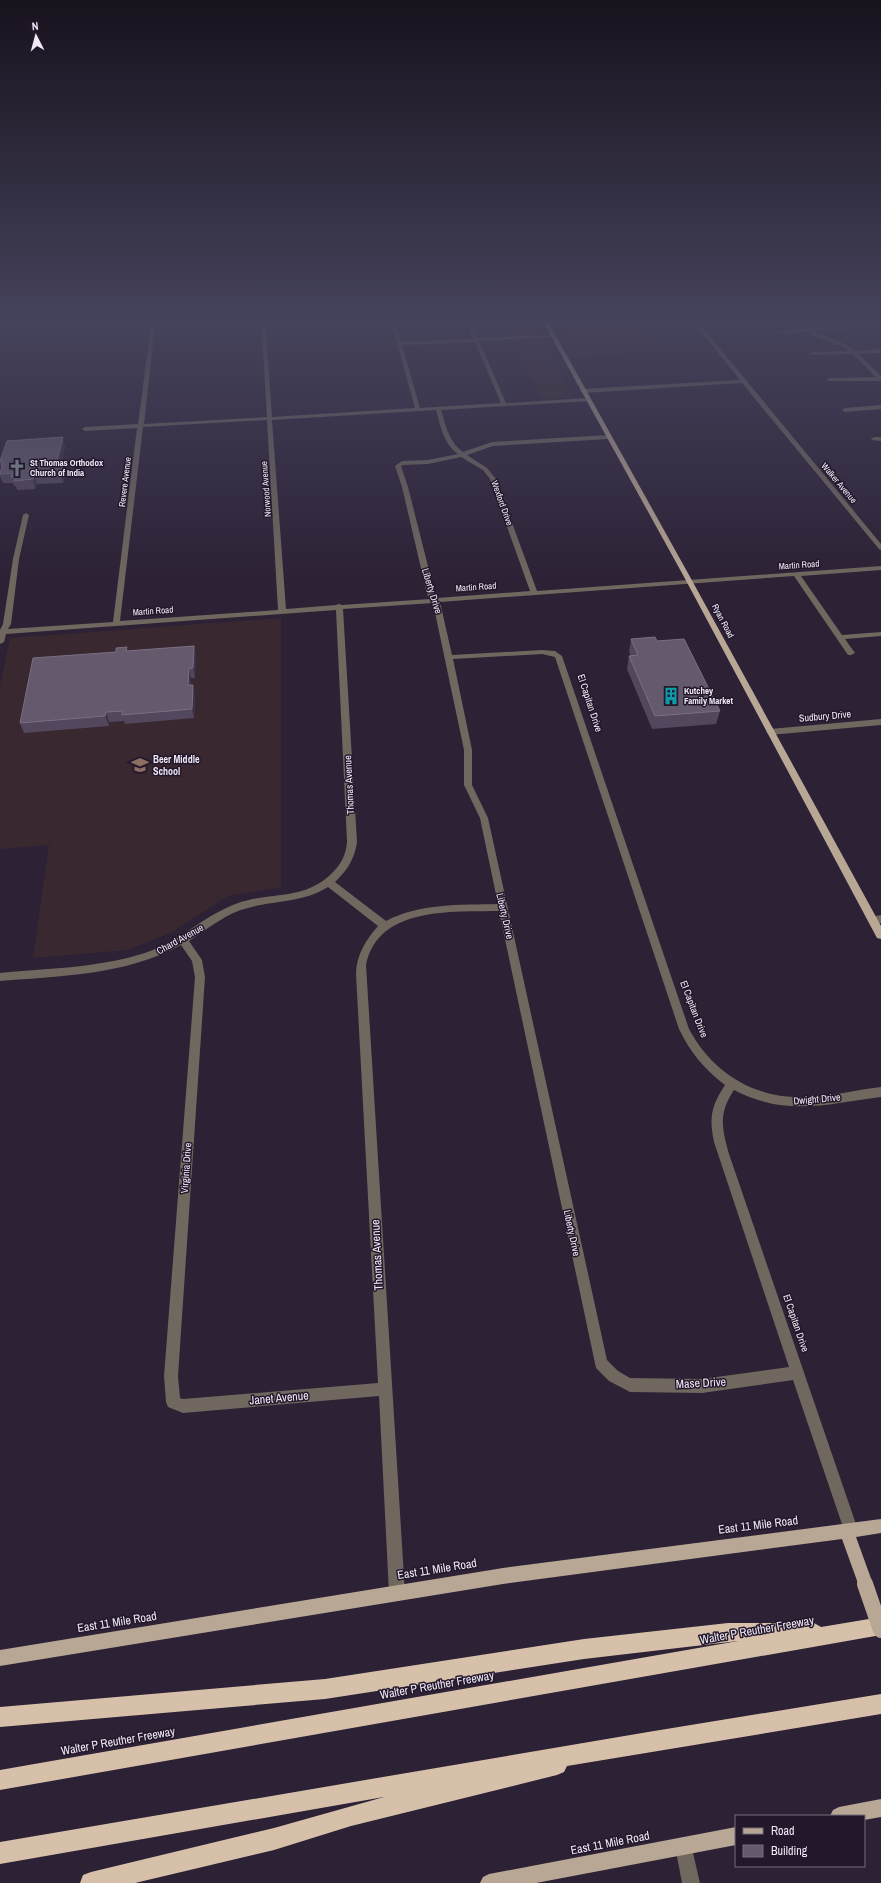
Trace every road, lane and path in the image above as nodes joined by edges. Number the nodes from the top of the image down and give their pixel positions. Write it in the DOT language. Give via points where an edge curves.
graph roads {
  1 [pos="143,406"];
  2 [pos="269,406"];
  3 [pos="417,406"];
  4 [pos="490,406"];
  5 [pos="591,406"];
  6 [pos="764,406"];
  7 [pos="881,407"];
  8 [pos="438,409"];
  9 [pos="418,410"];
  10 [pos="845,410"];
  11 [pos="270,418"];
  12 [pos="141,426"];
  13 [pos="85,430"];
  14 [pos="608,437"];
  15 [pos="874,439"];
  16 [pos="881,439"];
  17 [pos="461,454"];
  18 [pos="26,515"];
  19 [pos="881,548"];
  20 [pos="881,568"];
  21 [pos="796,574"];
  22 [pos="690,582"];
  23 [pos="534,592"];
  24 [pos="435,599"];
  25 [pos="339,606"];
  26 [pos="282,610"];
  27 [pos="116,623"];
  28 [pos="1,632"];
  29 [pos="881,634"];
  30 [pos="840,637"];
  31 [pos="0,642"];
  32 [pos="851,653"];
  33 [pos="448,657"];
  34 [pos="881,722"];
  35 [pos="770,732"];
  36 [pos="328,882"];
  37 [pos="503,907"];
  38 [pos="877,919"];
  39 [pos="385,926"];
  40 [pos="881,934"];
  41 [pos="183,940"];
  42 [pos="0,976"];
  43 [pos="732,1083"];
  44 [pos="881,1092"];
  45 [pos="607,1371"];
  46 [pos="798,1374"];
  47 [pos="385,1389"];
  48 [pos="173,1402"];
  49 [pos="881,1526"];
  50 [pos="849,1531"];
  51 [pos="397,1593"];
  52 [pos="881,1626"];
  53 [pos="881,1630"];
  54 [pos="846,1632"];
  55 [pos="0,1658"];
  56 [pos="881,1704"];
  57 [pos="0,1717"];
  58 [pos="648,1742"];
  59 [pos="0,1780"];
  60 [pos="881,1808"];
  61 [pos="844,1815"];
  62 [pos="735,1836"];
  63 [pos="684,1846"];
  64 [pos="0,1853"];
  65 [pos="91,1883"];
  66 [pos="490,1883"];
  67 [pos="691,1883"];
  1 -- 12 [label="street, Revere Avenue"];
  2 -- 11 [label="street, Norwood Avenue"];
  3 -- 9 [label="street"];
  4 -- 8 [label="street"];
  5 -- 14 [label="main road, Ryan Road"];
  6 -- 19 [label="street, Walker Avenue"];
  7 -- 10 [label="street"];
  8 -- 9 [label="street"];
  8 -- 17 [label="street, Wexford Drive" via="450,443"];
  9 -- 11 [label="street"];
  11 -- 12 [label="street"];
  11 -- 26 [label="street, Norwood Avenue"];
  12 -- 13 [label="street"];
  12 -- 27 [label="street, Revere Avenue"];
  14 -- 17 [label="street" via="506,442 478,447"];
  14 -- 22 [label="main road, Ryan Road"];
  15 -- 16 [label="street"];
  17 -- 23 [label="street, Wexford Drive" via="486,469 493,479"];
  17 -- 24 [label="street, Liberty Drive" via="440,460 399,464 431,593"];
  18 -- 28 [label="street" via="16,559 7,624"];
  20 -- 21 [label="street, Martin Road"];
  21 -- 22 [label="street, Martin Road"];
  21 -- 30 [label="street"];
  22 -- 23 [label="street, Martin Road"];
  22 -- 35 [label="main road, Ryan Road"];
  23 -- 24 [label="street, Martin Road"];
  24 -- 25 [label="street, Martin Road"];
  24 -- 33 [label="street, Liberty Drive"];
  25 -- 26 [label="street, Martin Road"];
  25 -- 36 [label="street, Thomas Avenue" via="352,848 342,870"];
  26 -- 27 [label="street, Martin Road"];
  27 -- 28 [label="street, Martin Road"];
  28 -- 31 [label="street"];
  29 -- 30 [label="street"];
  30 -- 32 [label="street"];
  33 -- 37 [label="street, Liberty Drive" via="468,750 468,784 484,818"];
  33 -- 43 [label="street, El Capitan Drive" via="542,652 558,656 684,1030 702,1059"];
  34 -- 35 [label="street, Sudbury Drive"];
  35 -- 38 [label="main road, Ryan Road"];
  36 -- 39 [label="street"];
  36 -- 41 [label="street, Chard Avenue" via="306,894 256,901 240,907"];
  37 -- 39 [label="street, Thomas Avenue" via="422,911 404,916"];
  37 -- 45 [label="street, Liberty Drive" via="599,1355"];
  38 -- 40 [label="main road, Ryan Road"];
  39 -- 47 [label="street, Thomas Avenue" via="365,950 361,966"];
  41 -- 42 [label="street, Chard Avenue" via="155,954 129,961 89,968"];
  41 -- 48 [label="street, Virginia Drive" via="197,960 200,976 171,1376"];
  43 -- 44 [label="street, Dwight Drive" via="766,1098 790,1102"];
  43 -- 46 [label="street, El Capitan Drive" via="720,1101 717,1114 723,1154"];
  45 -- 46 [label="street, Mase Drive" via="619,1381 630,1385 702,1386"];
  46 -- 50 [label="street, El Capitan Drive"];
  47 -- 48 [label="street, Janet Avenue" via="201,1405 183,1406"];
  47 -- 51 [label="street, Thomas Avenue"];
  49 -- 50 [label="main road, East 11 Mile Road"];
  50 -- 51 [label="main road, East 11 Mile Road" via="532,1572"];
  50 -- 53 [label="main road, El Capitan Drive, bridge"];
  51 -- 55 [label="main road, East 11 Mile Road"];
  52 -- 54 [label="highway, Walter P Reuther Freeway"];
  54 -- 57 [label="highway" via="728,1632 584,1649 325,1689"];
  54 -- 59 [label="highway, Walter P Reuther Freeway"];
  56 -- 58 [label="highway"];
  58 -- 64 [label="highway"];
  58 -- 65 [label="highway" via="351,1816 274,1839"];
  60 -- 61 [label="main road"];
  62 -- 63 [label="main road, East 11 Mile Road"];
  63 -- 66 [label="main road, East 11 Mile Road"];
  63 -- 67 [label="street"];
}
